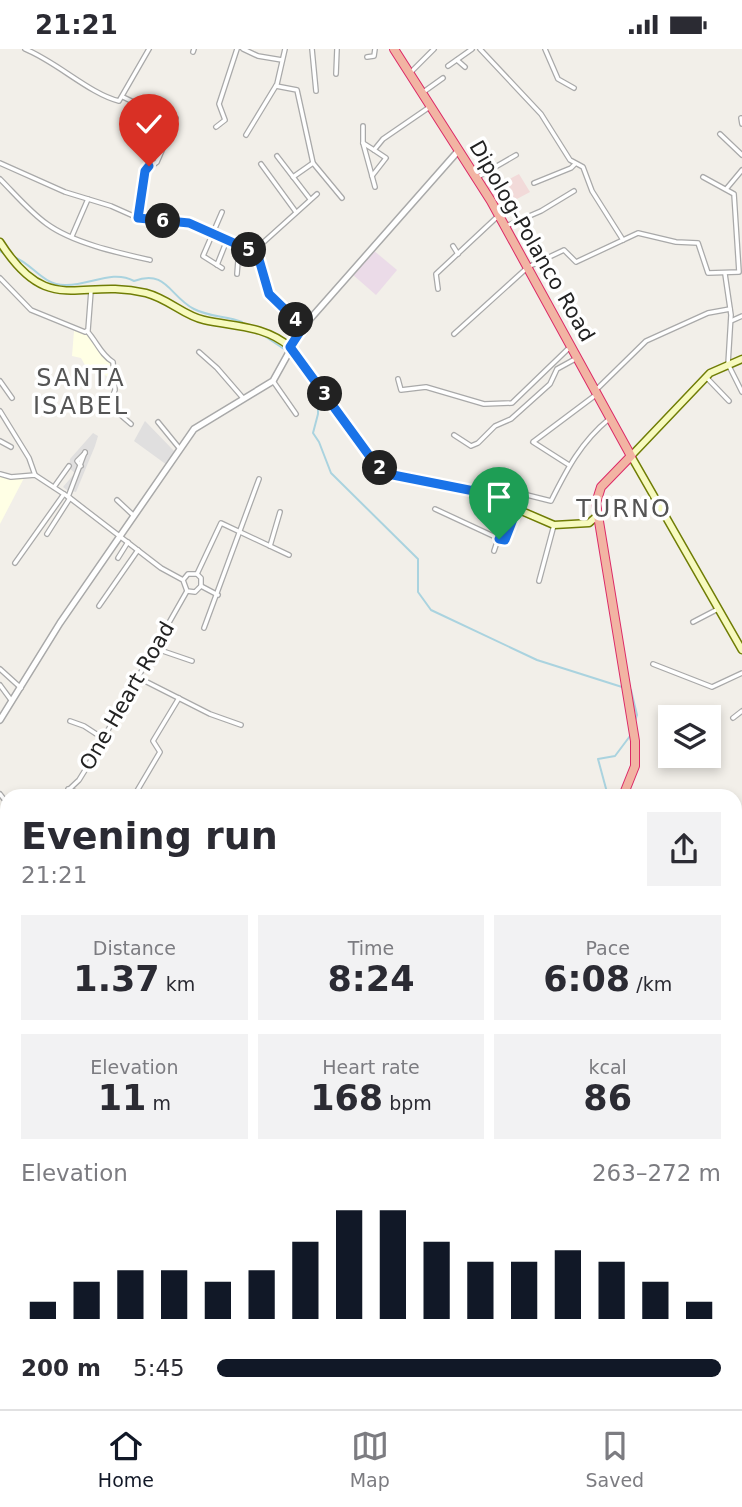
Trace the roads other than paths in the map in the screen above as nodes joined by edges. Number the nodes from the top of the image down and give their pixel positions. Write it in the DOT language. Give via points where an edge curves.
graph roads {
  1 [pos="25,49"];
  2 [pos="149,49"];
  3 [pos="237,49"];
  4 [pos="243,49"];
  5 [pos="285,49"];
  6 [pos="312,49"];
  7 [pos="337,49"];
  8 [pos="375,49"];
  9 [pos="394,49"];
  10 [pos="434,49"];
  11 [pos="472,49"];
  12 [pos="480,49"];
  13 [pos="545,49"];
  14 [pos="367,57"];
  15 [pos="282,60"];
  16 [pos="457,60"];
  17 [pos="448,66"];
  18 [pos="465,67"];
  19 [pos="336,74"];
  20 [pos="410,74"];
  21 [pos="443,78"];
  22 [pos="276,86"];
  23 [pos="574,88"];
  24 [pos="316,90"];
  25 [pos="422,93"];
  26 [pos="122,96"];
  27 [pos="431,106"];
  28 [pos="741,118"];
  29 [pos="742,124"];
  30 [pos="363,126"];
  31 [pos="216,127"];
  32 [pos="720,134"];
  33 [pos="246,135"];
  34 [pos="363,143"];
  35 [pos="374,150"];
  36 [pos="459,150"];
  37 [pos="516,155"];
  38 [pos="742,155"];
  39 [pos="277,156"];
  40 [pos="0,163"];
  41 [pos="313,163"];
  42 [pos="261,164"];
  43 [pos="575,164"];
  44 [pos="742,170"];
  45 [pos="372,176"];
  46 [pos="293,177"];
  47 [pos="703,177"];
  48 [pos="476,178"];
  49 [pos="0,179"];
  50 [pos="534,183"];
  51 [pos="375,187"];
  52 [pos="727,188"];
  53 [pos="574,191"];
  54 [pos="317,194"];
  55 [pos="342,198"];
  56 [pos="88,199"];
  57 [pos="310,199"];
  58 [pos="222,212"];
  59 [pos="296,212"];
  60 [pos="499,215"];
  61 [pos="138,218"];
  62 [pos="506,226"];
  63 [pos="212,233"];
  64 [pos="72,236"];
  65 [pos="227,240"];
  66 [pos="622,240"];
  67 [pos="0,243"];
  68 [pos="453,246"];
  69 [pos="254,250"];
  70 [pos="458,254"];
  71 [pos="150,260"];
  72 [pos="216,265"];
  73 [pos="528,267"];
  74 [pos="222,268"];
  75 [pos="237,274"];
  76 [pos="725,274"];
  77 [pos="0,278"];
  78 [pos="438,289"];
  79 [pos="91,291"];
  80 [pos="730,309"];
  81 [pos="742,316"];
  82 [pos="731,321"];
  83 [pos="303,327"];
  84 [pos="87,331"];
  85 [pos="454,334"];
  86 [pos="572,346"];
  87 [pos="288,350"];
  88 [pos="199,352"];
  89 [pos="578,358"];
  90 [pos="742,359"];
  91 [pos="728,364"];
  92 [pos="706,377"];
  93 [pos="398,379"];
  94 [pos="0,381"];
  95 [pos="273,381"];
  96 [pos="597,392"];
  97 [pos="742,392"];
  98 [pos="12,398"];
  99 [pos="244,400"];
  100 [pos="729,401"];
  101 [pos="0,411"];
  102 [pos="296,414"];
  103 [pos="610,417"];
  104 [pos="0,418"];
  105 [pos="6,421"];
  106 [pos="158,422"];
  107 [pos="131,424"];
  108 [pos="454,435"];
  109 [pos="0,441"];
  110 [pos="11,447"];
  111 [pos="180,449"];
  112 [pos="631,456"];
  113 [pos="569,465"];
  114 [pos="69,466"];
  115 [pos="81,466"];
  116 [pos="0,474"];
  117 [pos="35,475"];
  118 [pos="259,479"];
  119 [pos="54,487"];
  120 [pos="67,496"];
  121 [pos="117,500"];
  122 [pos="435,509"];
  123 [pos="517,509"];
  124 [pos="280,512"];
  125 [pos="597,516"];
  126 [pos="135,517"];
  127 [pos="589,523"];
  128 [pos="554,525"];
  129 [pos="600,528"];
  130 [pos="240,531"];
  131 [pos="47,534"];
  132 [pos="121,536"];
  133 [pos="499,539"];
  134 [pos="128,541"];
  135 [pos="270,545"];
  136 [pos="138,550"];
  137 [pos="494,551"];
  138 [pos="289,555"];
  139 [pos="118,558"];
  140 [pos="15,563"];
  141 [pos="197,574"];
  142 [pos="183,580"];
  143 [pos="539,580"];
  144 [pos="201,586"];
  145 [pos="187,591"];
  146 [pos="219,595"];
  147 [pos="99,606"];
  148 [pos="718,609"];
  149 [pos="693,622"];
  150 [pos="204,628"];
  151 [pos="154,648"];
  152 [pos="742,650"];
  153 [pos="192,661"];
  154 [pos="653,664"];
  155 [pos="0,669"];
  156 [pos="742,673"];
  157 [pos="139,678"];
  158 [pos="0,685"];
  159 [pos="20,688"];
  160 [pos="179,698"];
  161 [pos="12,702"];
  162 [pos="742,711"];
  163 [pos="733,718"];
  164 [pos="0,720"];
  165 [pos="70,721"];
  166 [pos="241,725"];
  167 [pos="104,739"];
  168 [pos="68,789"];
  169 [pos="138,789"];
  170 [pos="626,789"];
  1 -- 26 [label="street" via="110,98 119,101"];
  2 -- 26 [label="street"];
  3 -- 31 [label="street" via="219,104 225,120"];
  4 -- 15 [label="street"];
  5 -- 15 [label="street"];
  6 -- 24 [label="street"];
  7 -- 19 [label="street"];
  8 -- 14 [label="street" via="374,56"];
  9 -- 20 [label="highway, Dipolog-Polanco Road"];
  10 -- 20 [label="street"];
  11 -- 16 [label="street"];
  12 -- 43 [label="street" via="538,110"];
  13 -- 23 [label="street" via="558,79"];
  15 -- 22 [label="street"];
  16 -- 17 [label="street"];
  16 -- 18 [label="street"];
  20 -- 25 [label="highway, Dipolog-Polanco Road"];
  21 -- 25 [label="street"];
  22 -- 33 [label="street"];
  22 -- 41 [label="street" via="297,90"];
  25 -- 27 [label="highway, Dipolog-Polanco Road"];
  26 -- 61 [label="street" via="176,118 157,162 145,171"];
  27 -- 35 [label="street"];
  27 -- 36 [label="highway, Dipolog-Polanco Road"];
  28 -- 29 [label="street"];
  30 -- 34 [label="street"];
  32 -- 38 [label="street"];
  34 -- 35 [label="street"];
  34 -- 45 [label="street"];
  35 -- 45 [label="street" via="386,158"];
  36 -- 48 [label="highway, Dipolog-Polanco Road"];
  36 -- 83 [label="street"];
  37 -- 48 [label="street"];
  39 -- 46 [label="street"];
  40 -- 56 [label="street"];
  41 -- 46 [label="street"];
  41 -- 55 [label="street"];
  42 -- 59 [label="street"];
  43 -- 50 [label="street"];
  43 -- 66 [label="street" via="584,168 592,191"];
  44 -- 52 [label="street"];
  45 -- 51 [label="street"];
  46 -- 57 [label="street"];
  47 -- 52 [label="street"];
  48 -- 60 [label="highway, Dipolog-Polanco Road"];
  49 -- 64 [label="street" via="49,226"];
  52 -- 76 [label="street" via="734,194 740,268 737,273"];
  53 -- 62 [label="street"];
  54 -- 57 [label="street"];
  56 -- 61 [label="street"];
  56 -- 64 [label="street"];
  57 -- 59 [label="street"];
  58 -- 63 [label="street"];
  59 -- 69 [label="street"];
  60 -- 62 [label="highway, Dipolog-Polanco Road"];
  60 -- 70 [label="street"];
  61 -- 63 [label="street" via="182,222"];
  62 -- 73 [label="highway, Dipolog-Polanco Road"];
  63 -- 65 [label="street"];
  63 -- 72 [label="street" via="203,256"];
  64 -- 71 [label="street"];
  65 -- 69 [label="street"];
  65 -- 72 [label="street"];
  66 -- 73 [label="street" via="576,262 564,250"];
  66 -- 76 [label="street" via="638,233 698,243 706,271"];
  67 -- 79 [label="main road" via="17,265 52,290"];
  68 -- 70 [label="street"];
  69 -- 75 [label="street" via="238,261"];
  69 -- 83 [label="street" via="269,294"];
  70 -- 78 [label="street" via="434,276"];
  72 -- 74 [label="street"];
  73 -- 85 [label="street"];
  73 -- 86 [label="highway, Dipolog-Polanco Road"];
  76 -- 80 [label="street"];
  77 -- 84 [label="street" via="31,310"];
  79 -- 84 [label="street"];
  79 -- 87 [label="main road" via="116,289 152,295 200,320 262,330"];
  80 -- 82 [label="street"];
  80 -- 96 [label="street" via="708,313 646,341"];
  81 -- 82 [label="street"];
  82 -- 91 [label="street"];
  83 -- 87 [label="street"];
  84 -- 107 [label="street" via="103,356 113,362 115,390 109,405"];
  86 -- 89 [label="highway, Dipolog-Polanco Road"];
  86 -- 93 [label="street" via="512,403 484,404 426,387 402,390"];
  87 -- 95 [label="street"];
  87 -- 123 [label="main road" via="383,470 480,493"];
  88 -- 99 [label="street"];
  89 -- 96 [label="highway, Dipolog-Polanco Road"];
  89 -- 108 [label="street" via="557,369 550,384 475,445"];
  90 -- 91 [label="main road"];
  91 -- 92 [label="main road"];
  91 -- 97 [label="street"];
  92 -- 100 [label="street"];
  92 -- 112 [label="main road"];
  94 -- 98 [label="street"];
  95 -- 99 [label="street"];
  95 -- 102 [label="street"];
  96 -- 103 [label="highway, Dipolog-Polanco Road"];
  96 -- 113 [label="street" via="533,442"];
  99 -- 111 [label="street" via="198,424"];
  101 -- 105 [label="street"];
  103 -- 112 [label="highway, Dipolog-Polanco Road"];
  103 -- 113 [label="street" via="590,435"];
  104 -- 105 [label="street"];
  105 -- 117 [label="street"];
  106 -- 111 [label="street"];
  109 -- 110 [label="street"];
  111 -- 126 [label="street"];
  112 -- 125 [label="highway" via="599,491"];
  112 -- 148 [label="main road"];
  113 -- 123 [label="street" via="551,501 525,492"];
  114 -- 119 [label="street"];
  115 -- 120 [label="street"];
  116 -- 117 [label="street"];
  117 -- 119 [label="street"];
  118 -- 130 [label="street"];
  119 -- 120 [label="street"];
  120 -- 131 [label="street"];
  120 -- 132 [label="street"];
  120 -- 140 [label="street"];
  121 -- 126 [label="street"];
  122 -- 133 [label="street"];
  123 -- 128 [label="main road"];
  123 -- 133 [label="street" via="505,540"];
  124 -- 135 [label="street"];
  125 -- 127 [label="main road"];
  125 -- 129 [label="highway"];
  126 -- 132 [label="street"];
  127 -- 128 [label="main road"];
  127 -- 129 [label="main road"];
  128 -- 143 [label="street"];
  129 -- 170 [label="highway" via="635,741 635,766"];
  130 -- 135 [label="street"];
  130 -- 141 [label="street" via="219,523"];
  130 -- 146 [label="street"];
  132 -- 134 [label="street"];
  132 -- 159 [label="street"];
  133 -- 137 [label="street"];
  134 -- 136 [label="street"];
  134 -- 139 [label="street"];
  135 -- 138 [label="street"];
  136 -- 142 [label="street"];
  136 -- 147 [label="street"];
  141 -- 142 [label="street" via="188,574"];
  141 -- 144 [label="street"];
  142 -- 145 [label="street"];
  144 -- 145 [label="street" via="195,592"];
  144 -- 146 [label="street"];
  145 -- 151 [label="street, One Heart Road"];
  146 -- 150 [label="street"];
  148 -- 149 [label="street"];
  148 -- 152 [label="main road"];
  151 -- 153 [label="street"];
  151 -- 157 [label="street, One Heart Road"];
  154 -- 156 [label="street" via="712,687"];
  155 -- 159 [label="street"];
  157 -- 160 [label="street"];
  157 -- 167 [label="street, One Heart Road"];
  158 -- 161 [label="street"];
  159 -- 161 [label="street"];
  160 -- 166 [label="street"];
  160 -- 169 [label="street" via="153,741 160,752"];
  161 -- 164 [label="street"];
  162 -- 163 [label="street"];
  165 -- 167 [label="street"];
  167 -- 168 [label="street, One Heart Road" via="79,780"];
}
